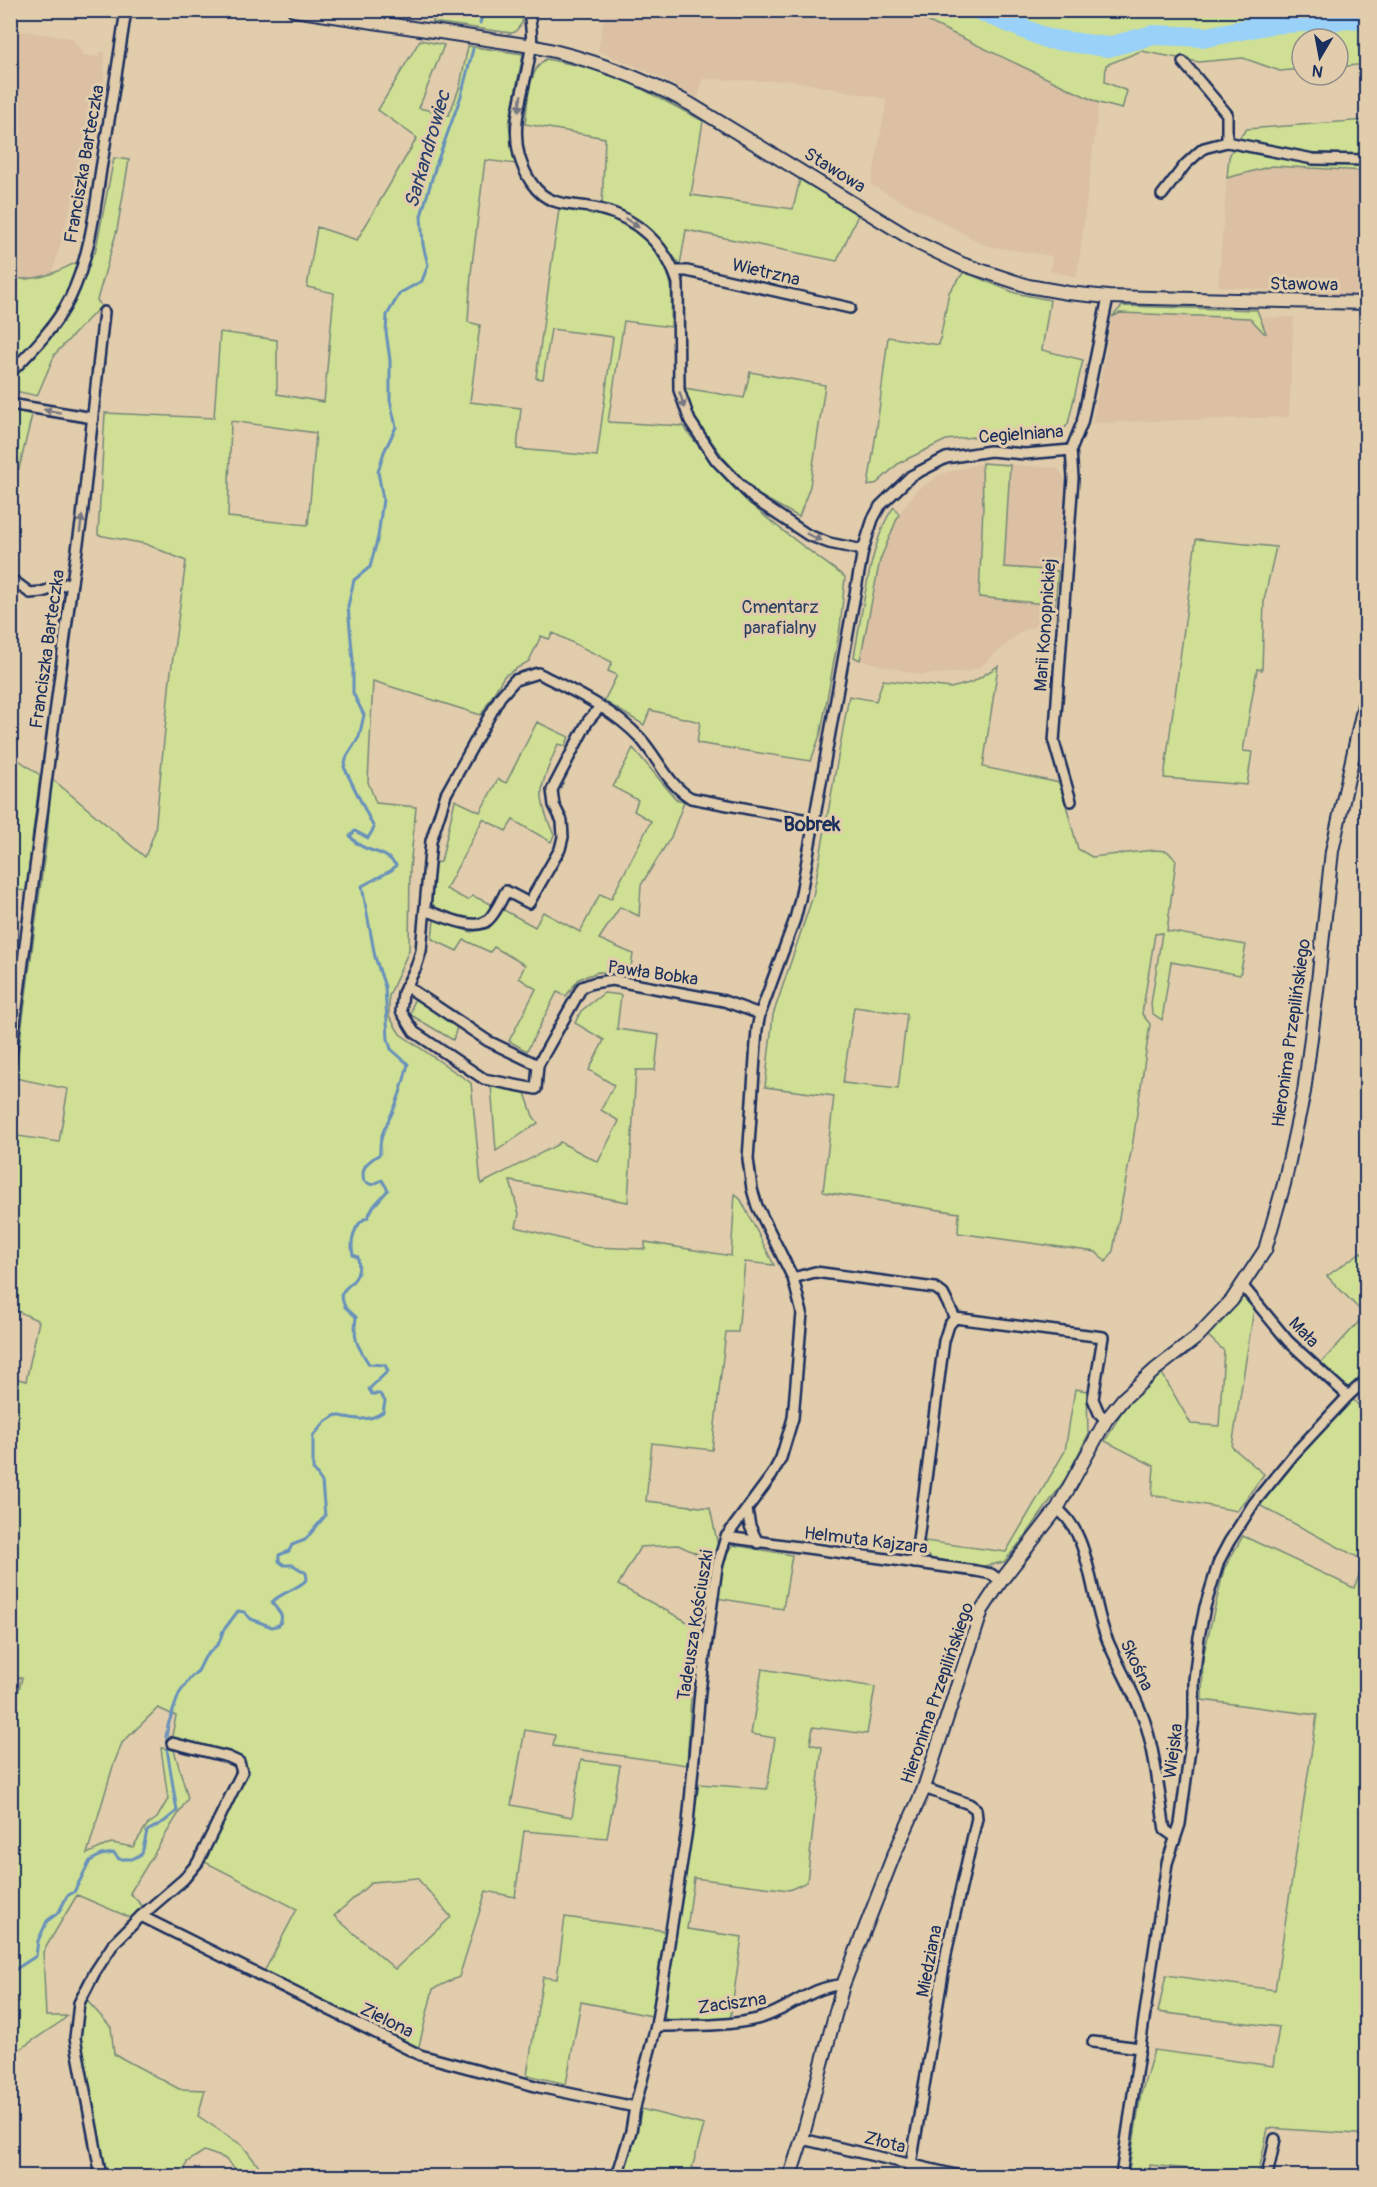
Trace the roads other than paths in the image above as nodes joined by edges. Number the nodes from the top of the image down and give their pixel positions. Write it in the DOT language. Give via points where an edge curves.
graph roads {
  1 [pos="126,10"];
  2 [pos="294,10"];
  3 [pos="529,10"];
  4 [pos="532,46"];
  5 [pos="1183,62"];
  6 [pos="1227,142"];
  7 [pos="1366,160"];
  8 [pos="1162,195"];
  9 [pos="674,271"];
  10 [pos="1108,297"];
  11 [pos="1366,303"];
  12 [pos="850,308"];
  13 [pos="104,312"];
  14 [pos="10,373"];
  15 [pos="10,402"];
  16 [pos="93,418"];
  17 [pos="1071,450"];
  18 [pos="863,550"];
  19 [pos="10,578"];
  20 [pos="72,582"];
  21 [pos="1366,696"];
  22 [pos="600,707"];
  23 [pos="1071,801"];
  24 [pos="813,821"];
  25 [pos="425,910"];
  26 [pos="406,986"];
  27 [pos="760,1014"];
  28 [pos="10,1062"];
  29 [pos="538,1065"];
  30 [pos="793,1278"];
  31 [pos="1242,1285"];
  32 [pos="956,1318"];
  33 [pos="1366,1380"];
  34 [pos="1348,1396"];
  35 [pos="1106,1420"];
  36 [pos="1057,1509"];
  37 [pos="747,1510"];
  38 [pos="726,1537"];
  39 [pos="758,1543"];
  40 [pos="915,1563"];
  41 [pos="1001,1581"];
  42 [pos="172,1743"];
  43 [pos="924,1788"];
  44 [pos="1175,1837"];
  45 [pos="141,1916"];
  46 [pos="843,1985"];
  47 [pos="656,2026"];
  48 [pos="1093,2042"];
  49 [pos="1140,2048"];
  50 [pos="635,2107"];
  51 [pos="802,2139"];
  52 [pos="1275,2139"];
  53 [pos="911,2165"];
  54 [pos="101,2176"];
  55 [pos="617,2176"];
  56 [pos="790,2176"];
  57 [pos="909,2176"];
  58 [pos="960,2176"];
  59 [pos="1121,2176"];
  60 [pos="1267,2176"];
  1 -- 14 [label="street, Franciszka Barteczka" via="95,206 80,273 56,321"];
  2 -- 4 [label="street, Stawowa"];
  3 -- 4 [label="street"];
  4 -- 9 [label="street, one-way" via="516,125 516,142 529,181 552,201 605,210 632,220 655,240"];
  4 -- 10 [label="street, Stawowa" via="605,64 659,87 918,243 962,264 1028,286"];
  5 -- 6 [label="street" via="1227,114"];
  6 -- 7 [label="street" via="1305,158"];
  6 -- 8 [label="street" via="1197,153"];
  9 -- 12 [label="street, Wietrzna"];
  9 -- 18 [label="street, one-way" via="678,283 679,390 690,421 716,460 754,499 808,535"];
  10 -- 11 [label="street, Stawowa"];
  10 -- 17 [label="street, Cegielniana" via="1083,423"];
  13 -- 16 [label="street, Franciszka Barteczka"];
  16 -- 15 [label="street, one-way"];
  20 -- 16 [label="street, Franciszka Barteczka, one-way"];
  17 -- 18 [label="street, Cegielniana" via="990,452 946,458 911,476 880,506"];
  17 -- 23 [label="street, Marii Konopnickiej" via="1073,478 1054,742"];
  18 -- 24 [label="street, Tadeusza Kościuszki"];
  19 -- 20 [label="street" via="30,593"];
  20 -- 28 [label="street, Franciszka Barteczka"];
  21 -- 31 [label="street, Hieronima Przepilińskiego" via="1332,851 1304,1092 1265,1250"];
  22 -- 24 [label="street" via="639,737 677,790 691,798"];
  22 -- 25 [label="street" via="588,721 552,790 563,837 529,903 506,891 489,919 472,925"];
  22 -- 25 [label="street" via="538,673 514,680 500,697 446,794 431,841"];
  24 -- 27 [label="street, Tadeusza Kościuszki" via="795,919"];
  25 -- 26 [label="street" via="421,951"];
  26 -- 29 [label="street" via="488,1041"];
  26 -- 29 [label="street, Pawła Bobka" via="401,1011 414,1032 484,1079 536,1089"];
  27 -- 29 [label="street, Pawła Bobka" via="697,995 612,980 593,982 582,987"];
  27 -- 30 [label="street, Tadeusza Kościuszki" via="749,1174 757,1206"];
  30 -- 32 [label="street" via="814,1272 935,1288 943,1294"];
  30 -- 37 [label="street, Tadeusza Kościuszki" via="802,1313 793,1418 781,1458"];
  31 -- 34 [label="street, Mała" via="1288,1341"];
  31 -- 35 [label="street, Hieronima Przepilińskiego" via="1196,1338 1123,1399"];
  32 -- 35 [label="street" via="1103,1337 1093,1400"];
  32 -- 40 [label="street" via="944,1341"];
  33 -- 34 [label="street, Wiejska"];
  34 -- 44 [label="street, Wiejska" via="1254,1503 1219,1561 1199,1637 1194,1719"];
  35 -- 36 [label="street, Hieronima Przepilińskiego"];
  36 -- 41 [label="street, Hieronima Przepilińskiego"];
  36 -- 44 [label="street, Skośna" via="1072,1523 1106,1637 1145,1721 1165,1830"];
  37 -- 38 [label="street, Tadeusza Kościuszki"];
  37 -- 39 [label="street"];
  38 -- 39 [label="street, Helmuta Kajzara"];
  38 -- 47 [label="street, Tadeusza Kościuszki" via="707,1632 688,1823"];
  39 -- 40 [label="street, Helmuta Kajzara"];
  40 -- 41 [label="street, Helmuta Kajzara" via="991,1574"];
  41 -- 43 [label="street, Hieronima Przepilińskiego" via="982,1610"];
  42 -- 45 [label="street" via="228,1757 239,1762 242,1772 198,1862"];
  43 -- 46 [label="street, Hieronima Przepilińskiego"];
  43 -- 53 [label="street, Miedziana" via="969,1804 976,1809 977,1818 946,1949"];
  44 -- 49 [label="street, Wiejska" via="1167,1863"];
  45 -- 50 [label="street, Zielona" via="420,2055 539,2087"];
  45 -- 54 [label="street" via="114,1943 95,1972 76,2019 75,2038"];
  46 -- 47 [label="street, Zaciszna" via="825,1988 757,2019 720,2025"];
  46 -- 51 [label="street, Hieronima Przepilińskiego"];
  47 -- 50 [label="street, Tadeusza Kościuszki"];
  48 -- 49 [label="street"];
  49 -- 59 [label="street, Wiejska"];
  50 -- 55 [label="street, Tadeusza Kościuszki"];
  51 -- 53 [label="street, Złota"];
  51 -- 56 [label="street, Hieronima Przepilińskiego"];
  52 -- 60 [label="street"];
  53 -- 57 [label="street, Miedziana"];
  53 -- 58 [label="street, Złota"];
}
